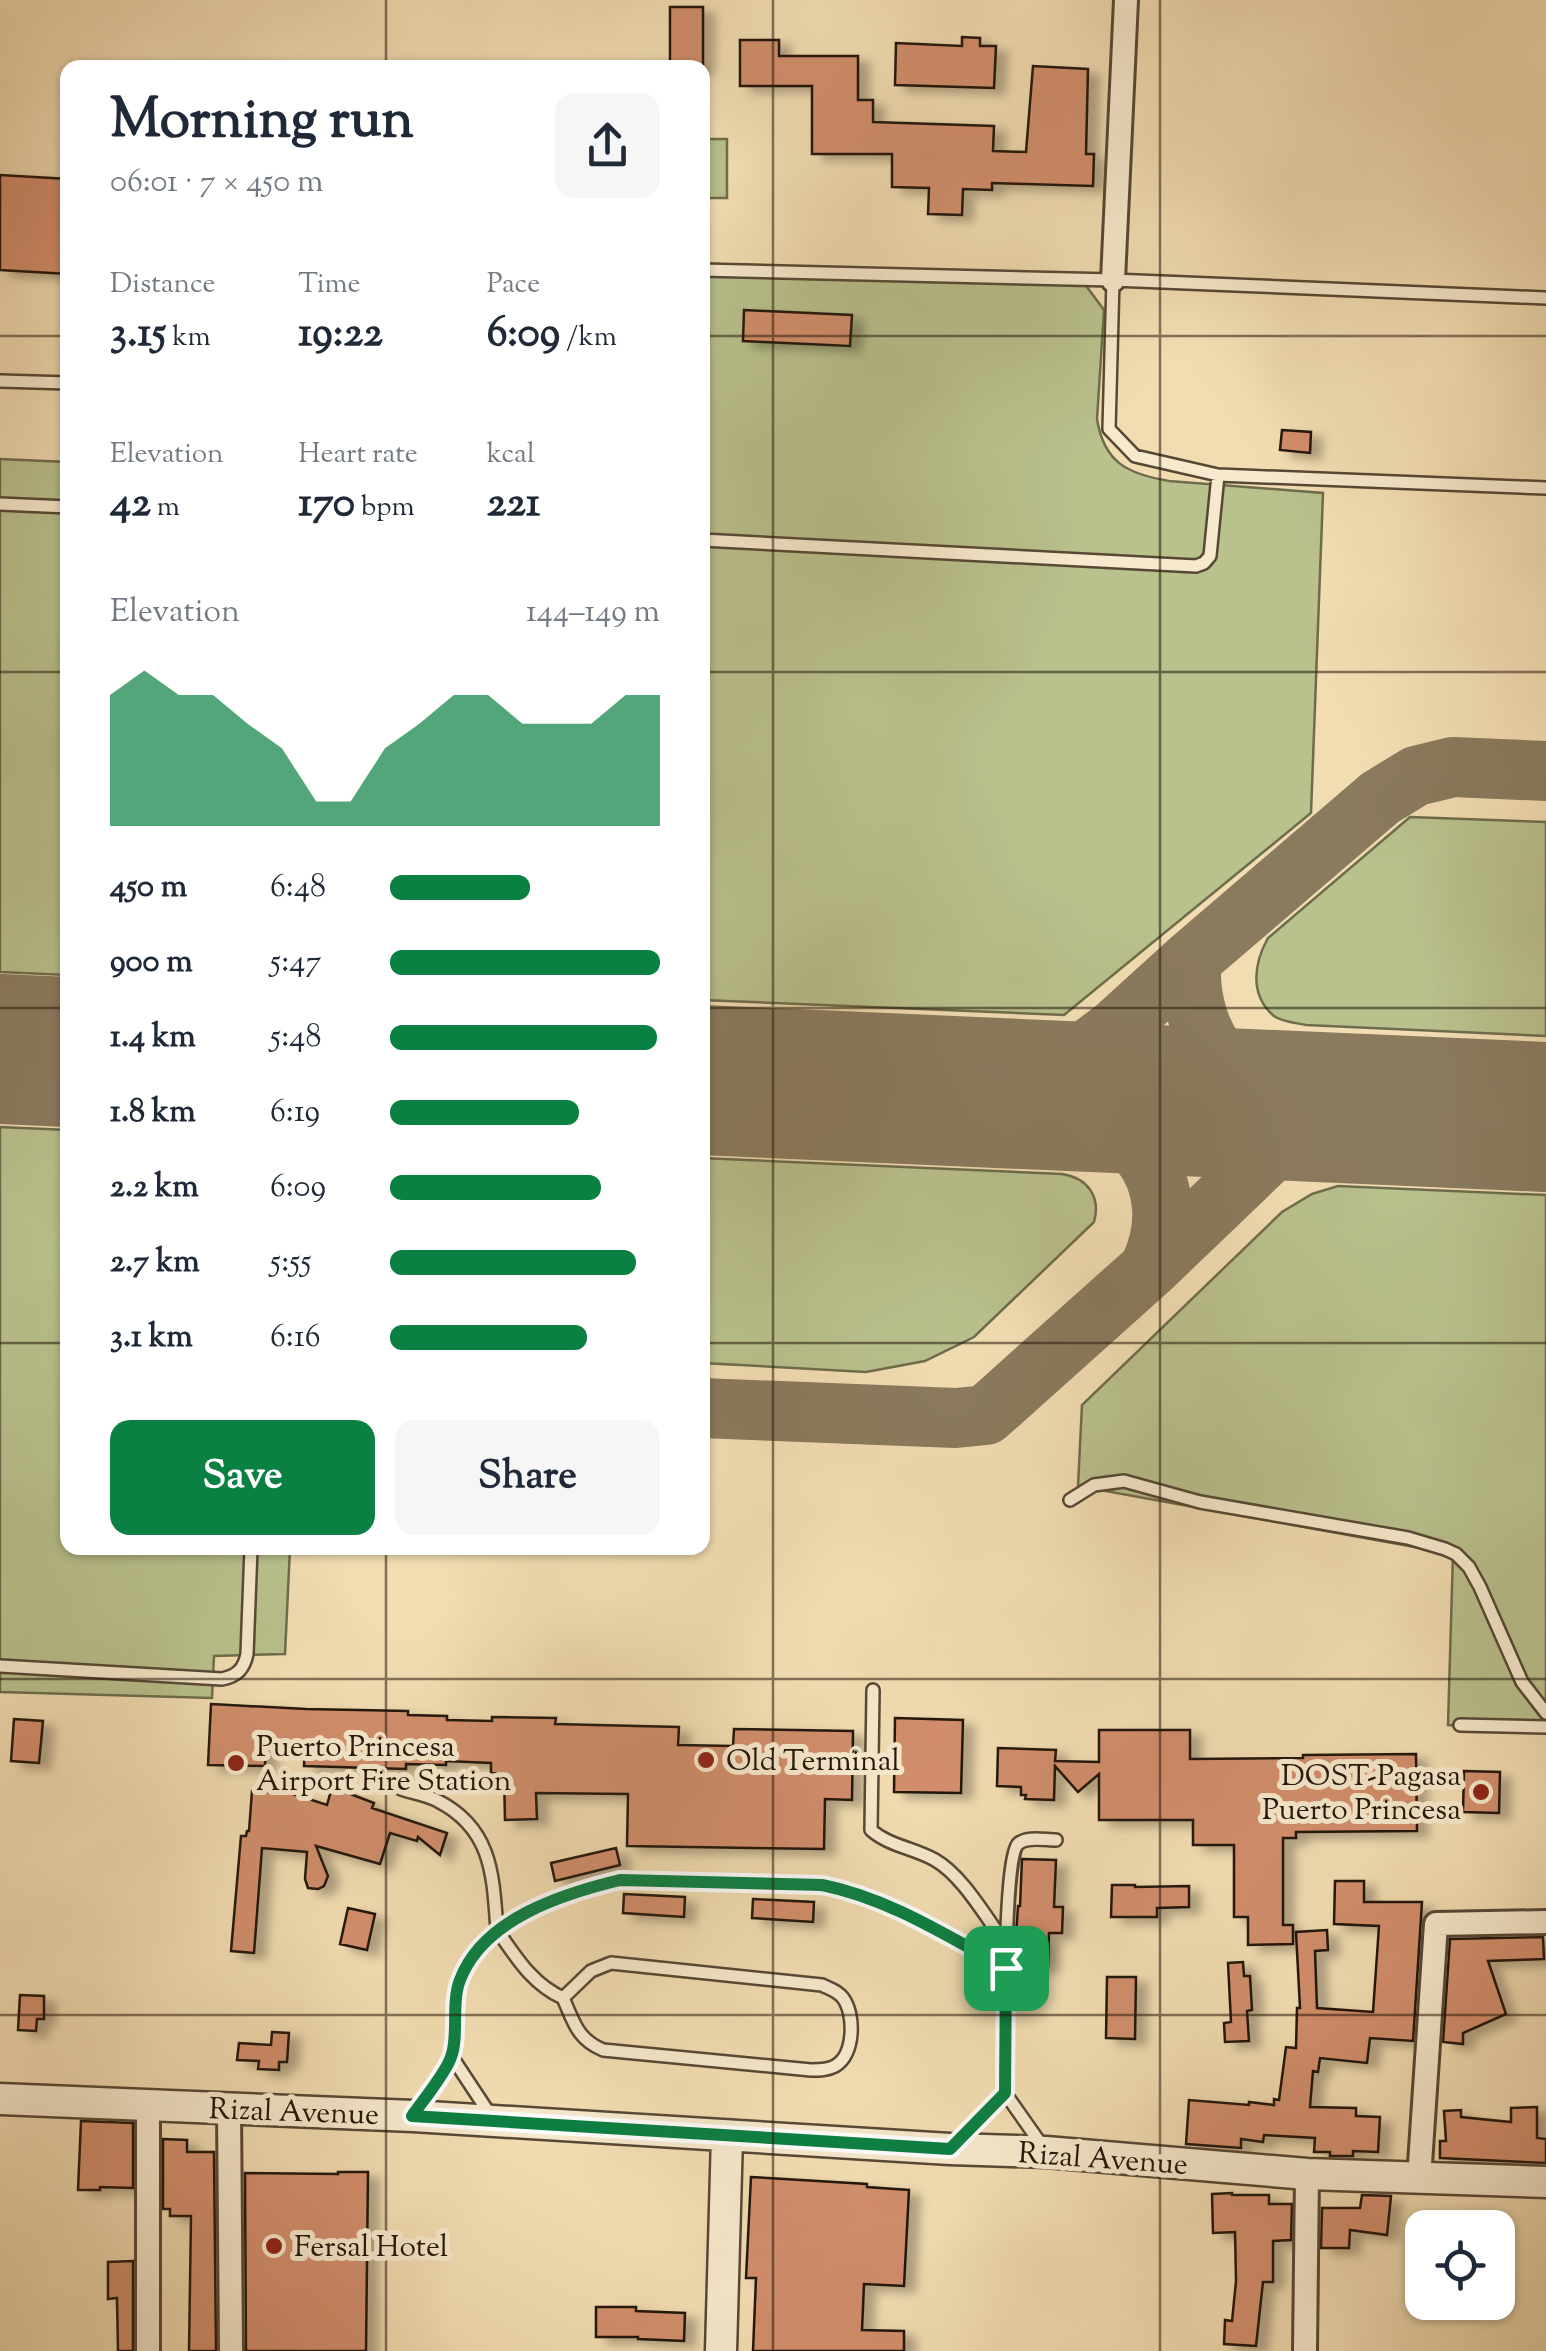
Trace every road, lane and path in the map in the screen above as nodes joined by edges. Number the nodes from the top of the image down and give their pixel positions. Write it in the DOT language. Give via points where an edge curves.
graph roads {
  1 [pos="1126,0"];
  2 [pos="710,270"];
  3 [pos="1113,280"];
  4 [pos="1546,298"];
  5 [pos="0,381"];
  6 [pos="60,383"];
  7 [pos="1218,475"];
  8 [pos="1546,488"];
  9 [pos="0,504"];
  10 [pos="60,508"];
  11 [pos="710,540"];
  12 [pos="1070,1500"];
  13 [pos="251,1555"];
  14 [pos="0,1666"];
  15 [pos="873,1690"];
  16 [pos="1546,1713"];
  17 [pos="1460,1725"];
  18 [pos="1546,1727"];
  19 [pos="400,1790"];
  20 [pos="1056,1840"];
  21 [pos="1546,1922"];
  22 [pos="497,1930"];
  23 [pos="1006,1944"];
  24 [pos="1006,1968"];
  25 [pos="563,1998"];
  26 [pos="452,2057"];
  27 [pos="1005,2093"];
  28 [pos="0,2099"];
  29 [pos="148,2105"];
  30 [pos="229,2108"];
  31 [pos="412,2116"];
  32 [pos="494,2121"];
  33 [pos="727,2136"];
  34 [pos="950,2149"];
  35 [pos="1046,2152"];
  36 [pos="1307,2174"];
  37 [pos="1420,2179"];
  38 [pos="1546,2182"];
  39 [pos="148,2351"];
  40 [pos="231,2351"];
  41 [pos="721,2351"];
  42 [pos="1305,2351"];
  1 -- 3 [label="street"];
  2 -- 3 [label="lane"];
  3 -- 4 [label="lane"];
  3 -- 7 [label="lane" via="1109,430 1134,456"];
  5 -- 6 [label="lane"];
  7 -- 8 [label="lane"];
  7 -- 11 [label="lane" via="1210,556 1196,566"];
  9 -- 10 [label="lane"];
  12 -- 16 [label="lane" via="1094,1484 1124,1481 1200,1502 1445,1548 1469,1567 1522,1682"];
  13 -- 14 [label="lane" via="246,1664 231,1677"];
  15 -- 23 [label="lane" via="871,1830 936,1860"];
  17 -- 18 [label="lane"];
  19 -- 22 [label="lane" via="438,1801 479,1839 490,1859"];
  20 -- 23 [label="lane" via="1025,1840 1014,1850"];
  21 -- 37 [label="street" via="1436,1924"];
  22 -- 24 [label="lane" via="555,1900 620,1880 822,1885 876,1901"];
  22 -- 25 [label="lane" via="527,1972"];
  22 -- 26 [label="lane" via="458,1984"];
  23 -- 24 [label="lane"];
  24 -- 27 [label="lane"];
  25 -- 25 [label="lane" via="580,2035 602,2050 810,2070 835,2066 848,2050 848,2006 822,1985 611,1963 590,1972"];
  26 -- 31 [label="lane"];
  26 -- 32 [label="lane"];
  27 -- 34 [label="lane"];
  27 -- 35 [label="lane"];
  28 -- 29 [label="street, Rizal Avenue"];
  29 -- 30 [label="street, Rizal Avenue"];
  29 -- 39 [label="street"];
  30 -- 31 [label="street, Rizal Avenue"];
  30 -- 40 [label="street"];
  31 -- 32 [label="street, Rizal Avenue"];
  32 -- 33 [label="street, Rizal Avenue"];
  33 -- 34 [label="street, Rizal Avenue"];
  33 -- 41 [label="street"];
  34 -- 35 [label="street, Rizal Avenue"];
  35 -- 36 [label="street, Rizal Avenue"];
  36 -- 37 [label="street, Rizal Avenue"];
  36 -- 42 [label="street"];
  37 -- 38 [label="street, Rizal Avenue"];
}
